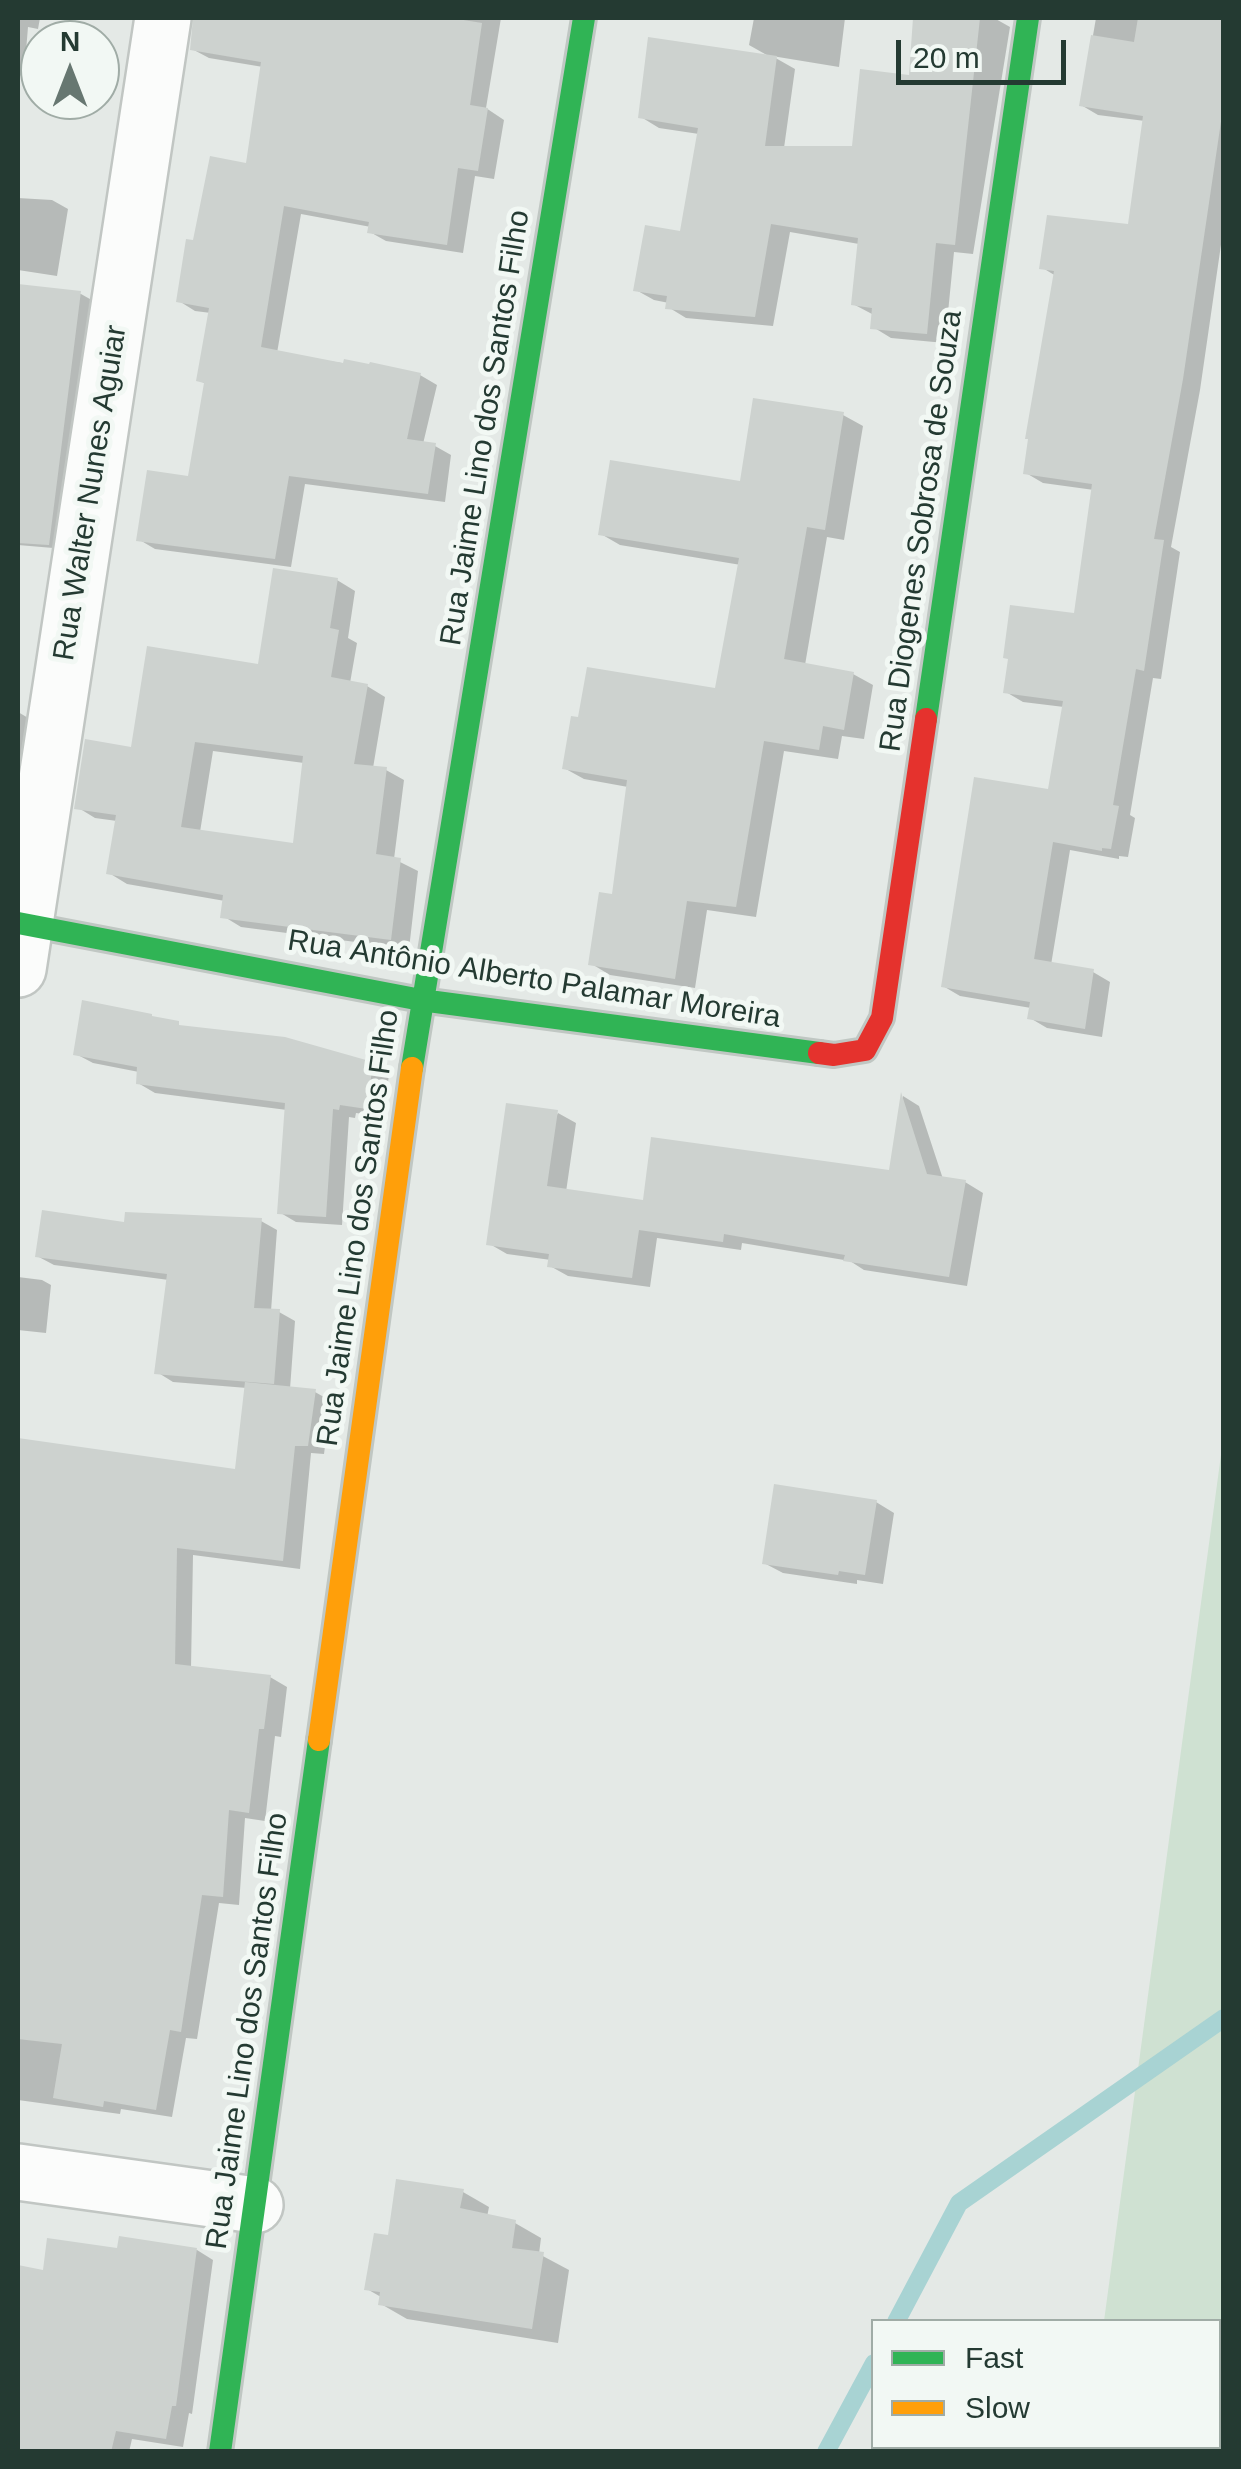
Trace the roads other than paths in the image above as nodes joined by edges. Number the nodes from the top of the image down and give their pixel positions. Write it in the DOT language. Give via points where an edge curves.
graph roads {
  1 [pos="163,18"];
  2 [pos="584,18"];
  3 [pos="1028,18"];
  4 [pos="20,939"];
  5 [pos="421,1000"];
  6 [pos="864,1050"];
  7 [pos="18,2172"];
  8 [pos="254,2206"];
  9 [pos="220,2452"];
  1 -- 4 [label="street, Rua Walter Nunes Aguiar"];
  2 -- 5 [label="street, Rua Jaime Lino dos Santos Filho"];
  3 -- 6 [label="street, Rua Diogenes Sobrosa de Souza" via="882,1018"];
  4 -- 5 [label="street, Rua Antônio Alberto Palamar Moreira"];
  5 -- 6 [label="street, Rua Antônio Alberto Palamar Moreira" via="834,1055"];
  5 -- 8 [label="street, Rua Jaime Lino dos Santos Filho"];
  7 -- 8 [label="street"];
  8 -- 9 [label="street, Rua Jaime Lino dos Santos Filho"];
}
